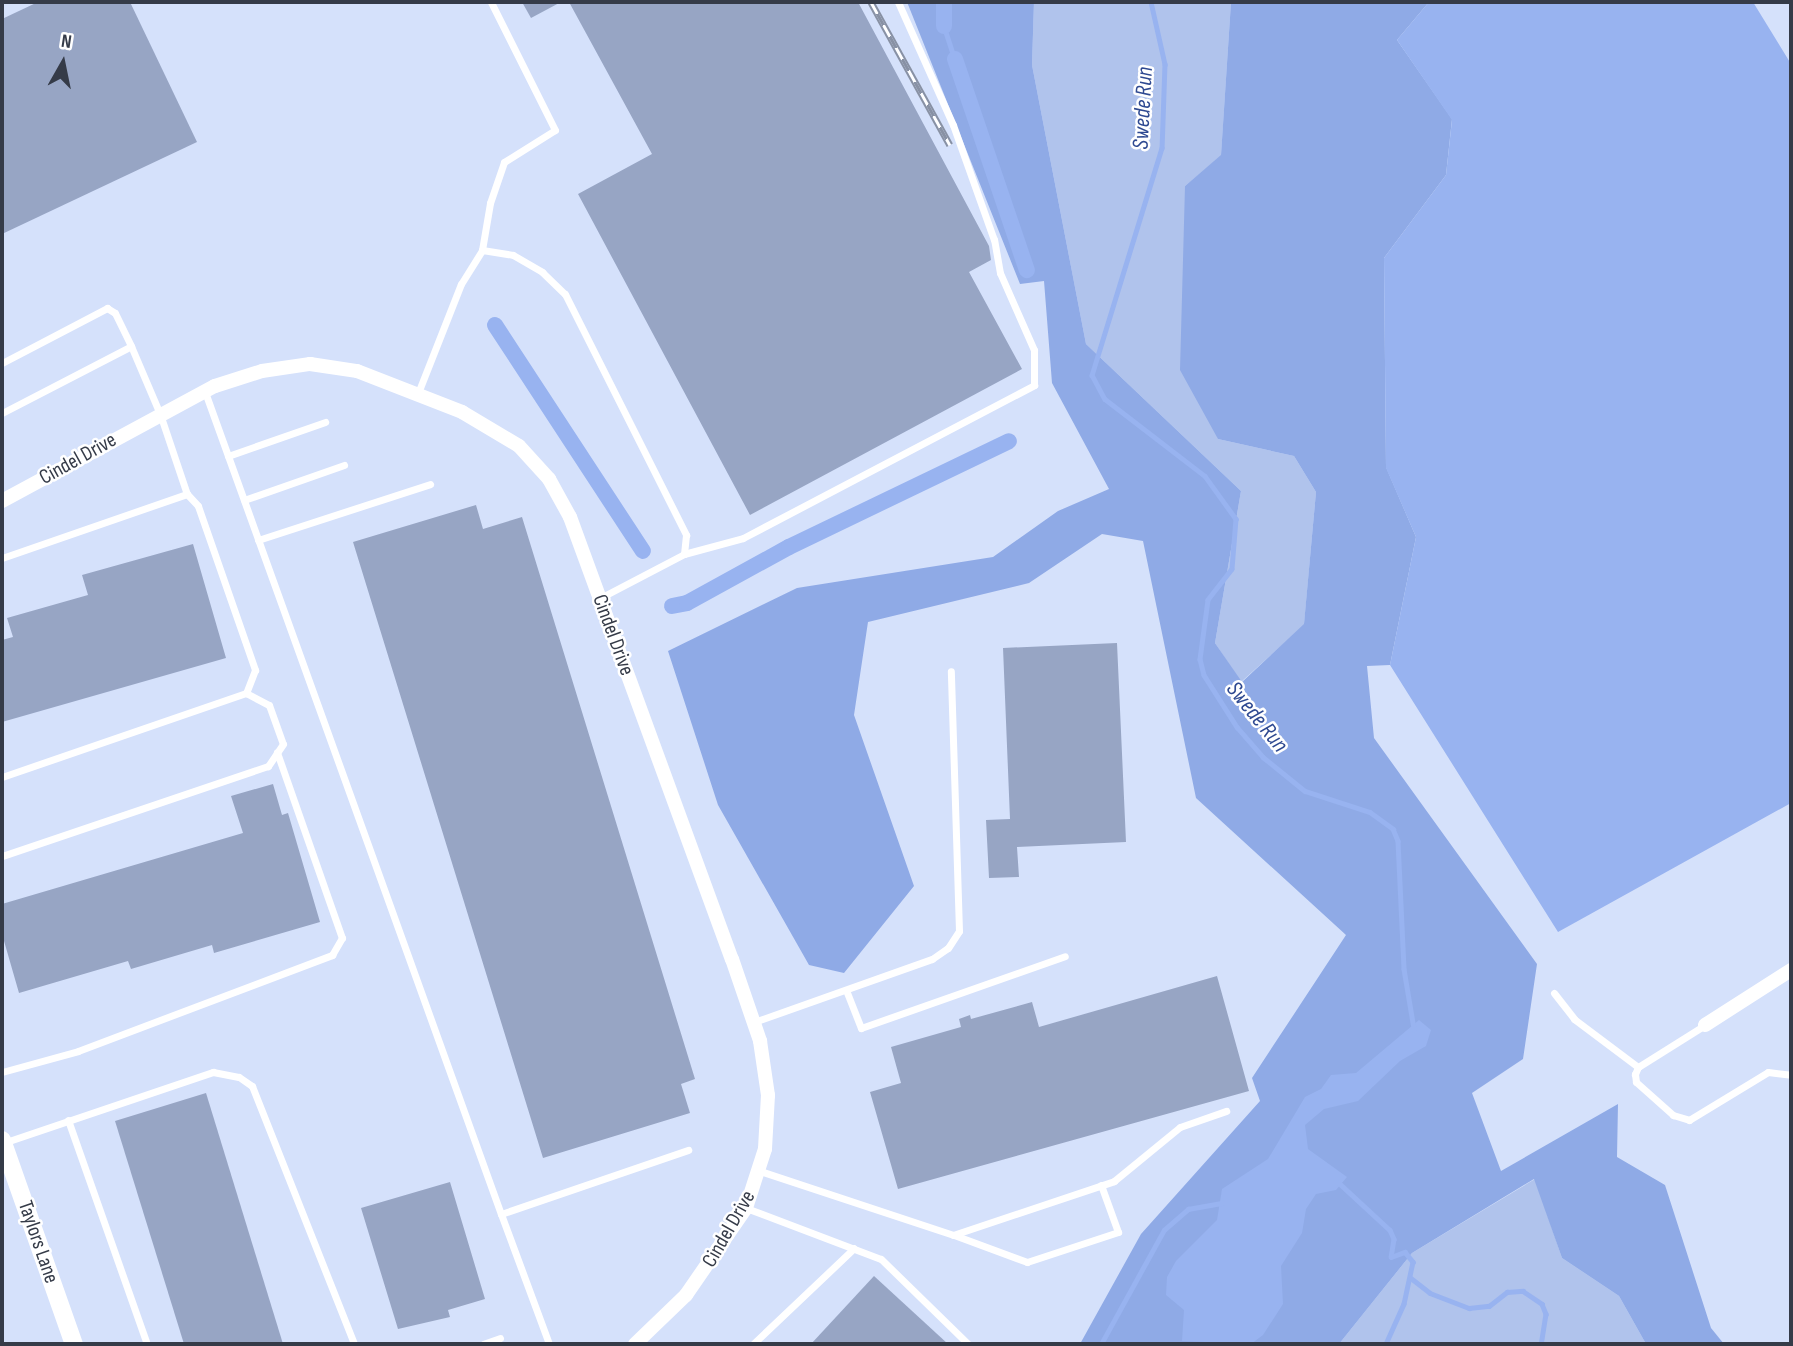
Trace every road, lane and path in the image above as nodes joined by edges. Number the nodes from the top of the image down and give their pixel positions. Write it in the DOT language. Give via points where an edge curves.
graph roads {
  1 [pos="491,2"];
  2 [pos="898,2"];
  3 [pos="482,250"];
  4 [pos="131,346"];
  5 [pos="2,363"];
  6 [pos="205,391"];
  7 [pos="418,393"];
  8 [pos="2,413"];
  9 [pos="160,414"];
  10 [pos="325,422"];
  11 [pos="228,456"];
  12 [pos="344,465"];
  13 [pos="430,484"];
  14 [pos="187,494"];
  15 [pos="244,500"];
  16 [pos="2,501"];
  17 [pos="258,540"];
  18 [pos="684,554"];
  19 [pos="2,558"];
  20 [pos="600,598"];
  21 [pos="951,671"];
  22 [pos="246,693"];
  23 [pos="277,752"];
  24 [pos="2,777"];
  25 [pos="2,856"];
  26 [pos="1065,956"];
  27 [pos="1791,970"];
  28 [pos="846,990"];
  29 [pos="1554,992"];
  30 [pos="754,1022"];
  31 [pos="1705,1025"];
  32 [pos="1638,1067"];
  33 [pos="2,1072"];
  34 [pos="1791,1075"];
  35 [pos="1226,1111"];
  36 [pos="68,1120"];
  37 [pos="2,1142"];
  38 [pos="688,1150"];
  39 [pos="760,1171"];
  40 [pos="1101,1185"];
  41 [pos="746,1208"];
  42 [pos="501,1214"];
  43 [pos="953,1235"];
  44 [pos="854,1248"];
  45 [pos="500,1338"];
  46 [pos="74,1344"];
  47 [pos="147,1344"];
  48 [pos="354,1344"];
  49 [pos="483,1344"];
  50 [pos="548,1344"];
  51 [pos="635,1344"];
  52 [pos="753,1344"];
  53 [pos="968,1344"];
  1 -- 3 [label="lane" via="555,130 504,162 489,203"];
  2 -- 18 [label="lane" via="953,125 994,240 1000,273 1034,350 1034,385 743,538"];
  3 -- 7 [label="lane" via="461,284"];
  3 -- 18 [label="lane" via="513,255 542,272 565,294 686,535"];
  4 -- 5 [label="lane" via="115,313 107,308"];
  4 -- 8 [label="lane"];
  4 -- 9 [label="lane"];
  6 -- 7 [label="street, Cindel Drive" via="262,371 310,365 357,371"];
  6 -- 9 [label="street, Cindel Drive"];
  6 -- 11 [label="lane"];
  7 -- 20 [label="street, Cindel Drive" via="501,433 535,461 570,517"];
  9 -- 14 [label="lane"];
  9 -- 16 [label="street, Cindel Drive"];
  10 -- 11 [label="lane"];
  11 -- 15 [label="lane"];
  12 -- 15 [label="lane"];
  13 -- 17 [label="lane"];
  14 -- 19 [label="lane"];
  14 -- 22 [label="lane" via="198,506 255,670"];
  15 -- 17 [label="lane"];
  17 -- 42 [label="lane"];
  18 -- 20 [label="lane"];
  20 -- 30 [label="street, Cindel Drive"];
  21 -- 28 [label="lane" via="959,931 948,948 932,959"];
  22 -- 23 [label="lane" via="270,705 283,744"];
  22 -- 24 [label="lane"];
  23 -- 25 [label="lane" via="268,766"];
  23 -- 33 [label="lane" via="342,938 332,955 78,1051"];
  26 -- 28 [label="lane" via="861,1028"];
  27 -- 31 [label="street"];
  28 -- 30 [label="lane"];
  29 -- 32 [label="lane" via="1574,1018"];
  30 -- 39 [label="street, Cindel Drive" via="768,1096"];
  31 -- 32 [label="lane"];
  32 -- 34 [label="lane" via="1636,1082 1673,1115 1689,1120 1757,1076 1768,1072"];
  35 -- 40 [label="lane" via="1180,1127 1114,1181"];
  36 -- 37 [label="lane"];
  36 -- 47 [label="lane"];
  36 -- 48 [label="lane" via="214,1072 239,1077 252,1086"];
  37 -- 46 [label="street, Taylors Lane"];
  38 -- 42 [label="lane"];
  39 -- 41 [label="street, Cindel Drive"];
  39 -- 43 [label="lane"];
  40 -- 43 [label="lane"];
  40 -- 43 [label="lane" via="1118,1232 1027,1262"];
  41 -- 44 [label="lane"];
  41 -- 51 [label="street, Cindel Drive" via="698,1280"];
  42 -- 50 [label="lane"];
  44 -- 52 [label="lane"];
  44 -- 53 [label="lane" via="881,1258"];
  45 -- 49 [label="lane"];
}
